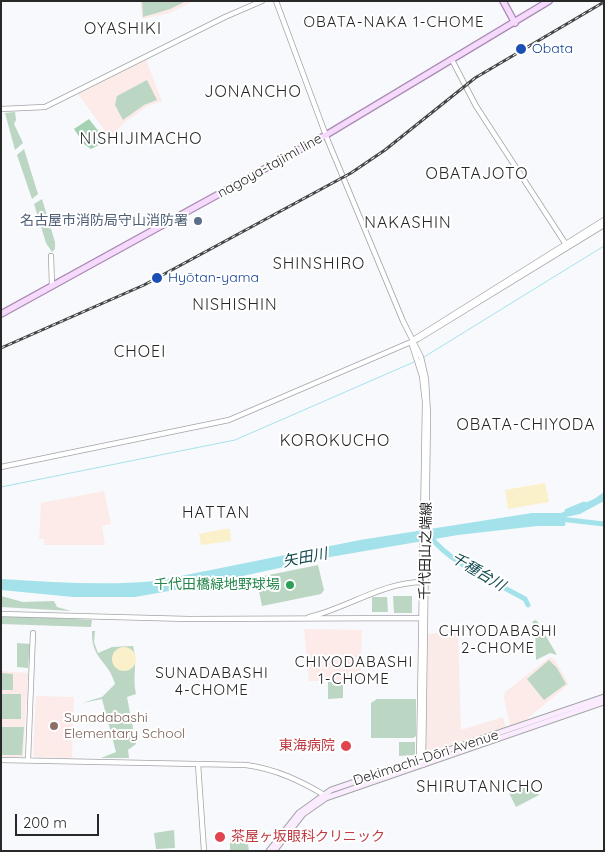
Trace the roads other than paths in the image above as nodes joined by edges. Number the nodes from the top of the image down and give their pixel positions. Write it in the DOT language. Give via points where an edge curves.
graph roads {
  1 [pos="262,1"];
  2 [pos="276,1"];
  3 [pos="503,1"];
  4 [pos="549,1"];
  5 [pos="514,23"];
  6 [pos="452,60"];
  7 [pos="1,109"];
  8 [pos="326,135"];
  9 [pos="604,220"];
  10 [pos="604,225"];
  11 [pos="566,246"];
  12 [pos="51,256"];
  13 [pos="52,286"];
  14 [pos="1,314"];
  15 [pos="412,341"];
  16 [pos="426,428"];
  17 [pos="1,467"];
  18 [pos="423,578"];
  19 [pos="1,614"];
  20 [pos="298,620"];
  21 [pos="423,620"];
  22 [pos="33,633"];
  23 [pos="604,697"];
  24 [pos="604,702"];
  25 [pos="421,759"];
  26 [pos="1,760"];
  27 [pos="28,760"];
  28 [pos="198,764"];
  29 [pos="421,765"];
  30 [pos="325,796"];
  31 [pos="204,851"];
  32 [pos="268,851"];
  33 [pos="274,851"];
  1 -- 7 [label="street" via="225,16 45,107"];
  2 -- 8 [label="street, 千代田山之端線"];
  3 -- 5 [label="main road"];
  4 -- 5 [label="main road, nagoya-tajimi line"];
  5 -- 6 [label="main road, nagoya-tajimi line"];
  6 -- 8 [label="main road, nagoya-tajimi line"];
  6 -- 11 [label="street" via="476,106"];
  8 -- 13 [label="main road, nagoya-tajimi line"];
  8 -- 15 [label="street, 千代田山之端線"];
  9 -- 11 [label="street"];
  10 -- 11 [label="street"];
  11 -- 15 [label="street"];
  12 -- 13 [label="street"];
  13 -- 14 [label="main road, nagoya-tajimi line"];
  15 -- 16 [label="street, 千代田山之端線" via="421,357 426,379"];
  15 -- 17 [label="street" via="229,420"];
  16 -- 18 [label="street, 千代田山之端線"];
  16 -- 18 [label="street, 千代田山之端線"];
  18 -- 20 [label="street" via="373,591 330,611"];
  18 -- 21 [label="street, 千代田山之端線"];
  19 -- 20 [label="street"];
  20 -- 21 [label="street"];
  21 -- 25 [label="street, 千代田山之端線"];
  22 -- 27 [label="street"];
  23 -- 25 [label="main road, Dekimachi-Dōri Avenue"];
  24 -- 29 [label="main road, Dekimachi-Dōri Avenue"];
  25 -- 29 [label="street, 千代田山之端線"];
  25 -- 30 [label="main road, Dekimachi-Dōri Avenue"];
  26 -- 27 [label="street"];
  27 -- 28 [label="street"];
  28 -- 30 [label="street" via="246,765 272,770"];
  28 -- 31 [label="street"];
  29 -- 30 [label="main road, Dekimachi-Dōri Avenue"];
  30 -- 32 [label="main road, Dekimachi-Dōri Avenue" via="298,813"];
  30 -- 33 [label="main road, Dekimachi-Dōri Avenue" via="303,814"];
}
